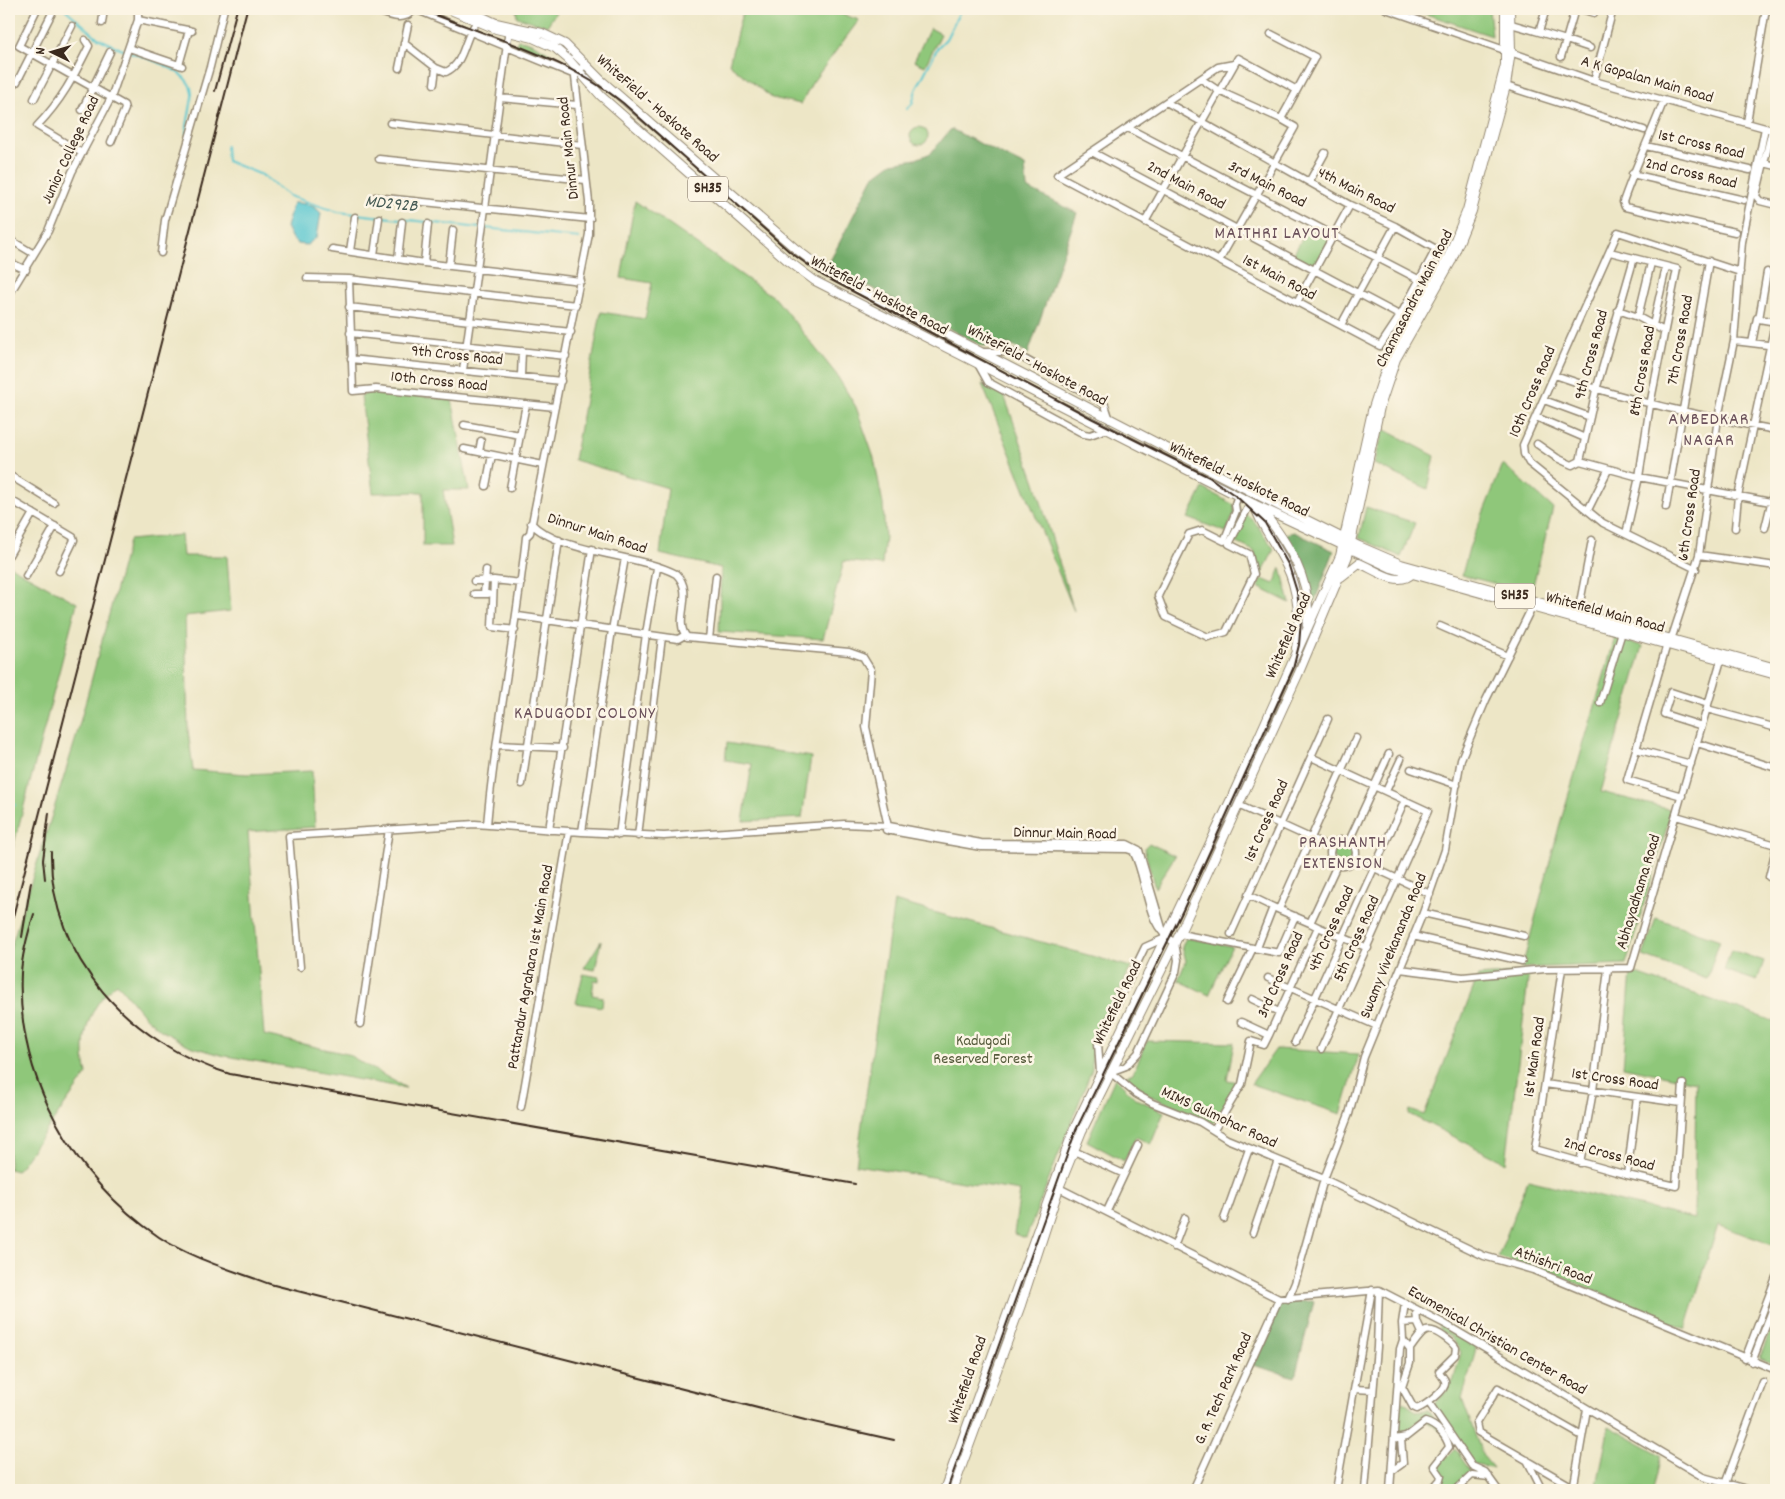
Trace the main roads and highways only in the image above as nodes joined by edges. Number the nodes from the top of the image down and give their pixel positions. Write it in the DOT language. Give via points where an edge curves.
graph roads {
  1 [pos="448,9"];
  2 [pos="466,9"];
  3 [pos="1505,9"];
  4 [pos="1510,9"];
  5 [pos="509,29"];
  6 [pos="1508,50"];
  7 [pos="707,172"];
  8 [pos="698,180"];
  9 [pos="815,264"];
  10 [pos="1445,268"];
  11 [pos="806,275"];
  12 [pos="1394,357"];
  13 [pos="1254,504"];
  14 [pos="1347,544"];
  15 [pos="1412,574"];
  16 [pos="1339,578"];
  17 [pos="1489,593"];
  18 [pos="1528,606"];
  19 [pos="1306,632"];
  20 [pos="1669,641"];
  21 [pos="1294,660"];
  22 [pos="1776,668"];
  23 [pos="1776,675"];
  24 [pos="1268,716"];
  25 [pos="1277,719"];
  26 [pos="1263,727"];
  27 [pos="1272,731"];
  28 [pos="944,1490"];
  29 [pos="953,1490"];
  1 -- 5 [label="main road, Whitefield - Hoskote Road / SH35" via="477,22"];
  2 -- 5 [label="main road, WhiteField - Hoskote Road / SH35"];
  3 -- 6 [label="main road, Channasandra Main Road"];
  4 -- 6 [label="main road, Channasandra Main Road"];
  5 -- 7 [label="main road, WhiteField - Hoskote Road / SH35" via="542,33 559,40"];
  5 -- 8 [label="main road, Whitefield - Hoskote Road / SH35" via="555,48 576,73"];
  6 -- 10 [label="main road, Channasandra Main Road" via="1467,210"];
  6 -- 10 [label="main road, Channasandra Main Road" via="1506,86 1472,211"];
  7 -- 8 [label="main road"];
  7 -- 9 [label="main road, WhiteField - Hoskote Road / SH35"];
  8 -- 11 [label="main road, Whitefield - Hoskote Road / SH35"];
  9 -- 11 [label="main road"];
  9 -- 14 [label="main road, WhiteField - Hoskote Road / SH35"];
  10 -- 12 [label="main road, Channasandra Main Road"];
  10 -- 12 [label="main road, Channasandra Main Road"];
  11 -- 13 [label="main road, Whitefield - Hoskote Road / SH35"];
  12 -- 14 [label="main road, Channasandra Main Road"];
  13 -- 14 [label="main road, Whitefield - Hoskote Road / SH35"];
  13 -- 19 [label="main road" via="1279,532 1299,568 1308,610"];
  13 -- 21 [label="main road" via="1258,520 1287,567 1293,588 1298,612"];
  14 -- 15 [label="main road, Whitefield Main Road / SH35"];
  14 -- 16 [label="main road, Whitefield Road"];
  14 -- 19 [label="main road, Whitefield Road"];
  14 -- 20 [label="main road, Whitefield Main Road / SH35" via="1401,564"];
  15 -- 16 [label="main road" via="1399,580 1359,563"];
  15 -- 18 [label="main road, Whitefield Main Road / SH35"];
  16 -- 25 [label="main road, Whitefield Road"];
  17 -- 18 [label="main road"];
  18 -- 20 [label="main road, Whitefield Main Road / SH35" via="1622,632"];
  19 -- 21 [label="main road, Whitefield Road"];
  20 -- 22 [label="main road, Whitefield Main Road / SH35"];
  20 -- 23 [label="main road, Whitefield Main Road / SH35"];
  21 -- 24 [label="main road, Whitefield Road"];
  24 -- 25 [label="main road"];
  24 -- 26 [label="main road, Whitefield Road"];
  25 -- 27 [label="main road, Whitefield Road"];
  26 -- 27 [label="main road"];
  26 -- 28 [label="main road, Whitefield Road" via="1073,1131"];
  27 -- 29 [label="main road, Whitefield Road" via="1180,934 1074,1151"];
}
